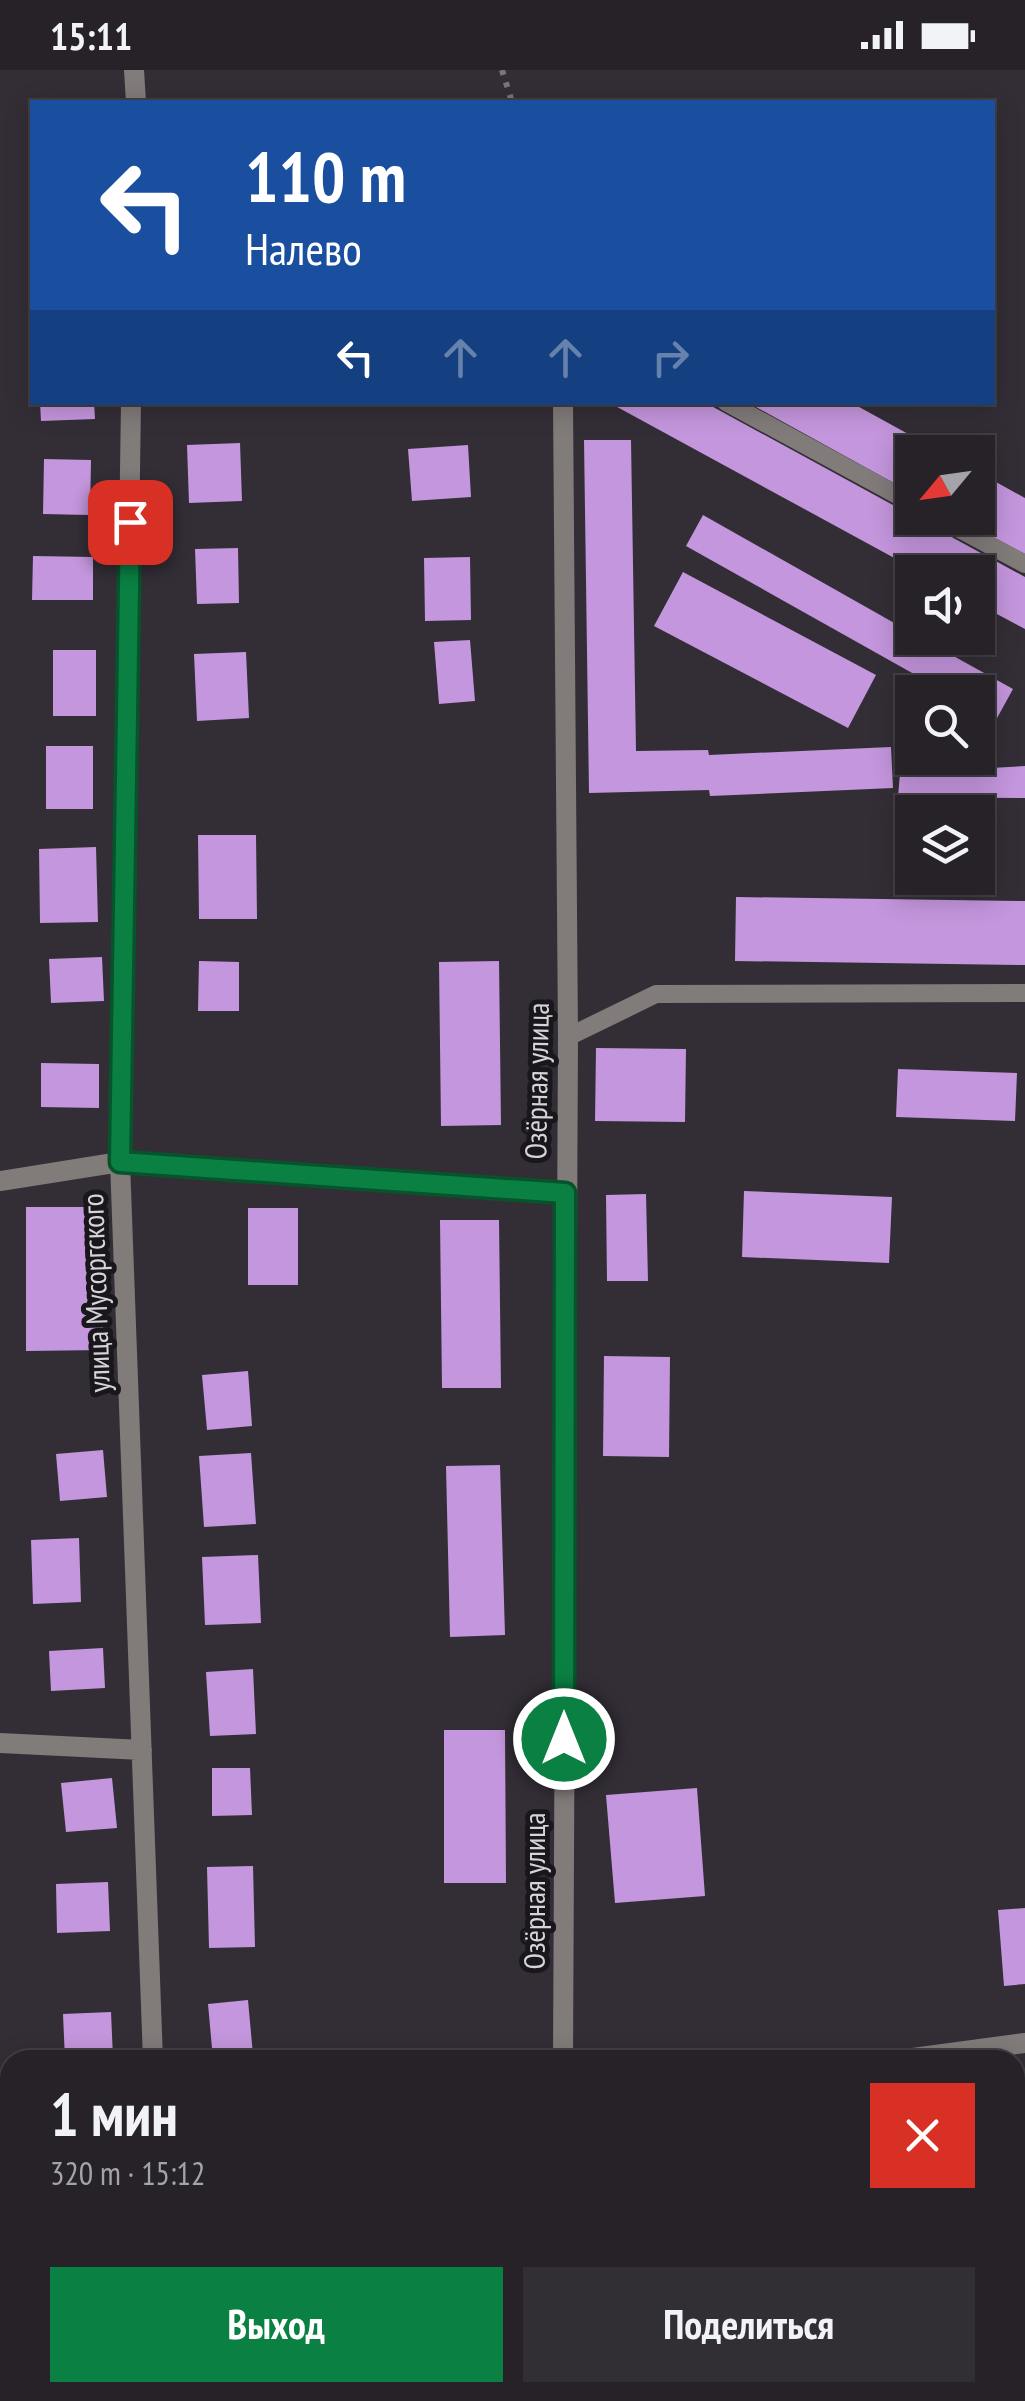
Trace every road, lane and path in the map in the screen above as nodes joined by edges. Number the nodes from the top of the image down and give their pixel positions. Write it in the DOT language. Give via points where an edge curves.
graph roads {
  1 [pos="502,70"];
  2 [pos="135,71"];
  3 [pos="136,100"];
  4 [pos="511,100"];
  5 [pos="131,405"];
  6 [pos="563,405"];
  7 [pos="731,405"];
  8 [pos="895,495"];
  9 [pos="970,535"];
  10 [pos="1025,564"];
  11 [pos="1025,993"];
  12 [pos="568,1038"];
  13 [pos="120,1162"];
  14 [pos="0,1181"];
  15 [pos="565,1193"];
  16 [pos="0,1744"];
  17 [pos="142,1750"];
  18 [pos="1025,2043"];
  19 [pos="153,2050"];
  20 [pos="562,2050"];
  21 [pos="973,2050"];
  1 -- 4 [label="path"];
  2 -- 3 [label="street"];
  5 -- 13 [label="street, улица Мусоргского"];
  6 -- 12 [label="street, Озёрная улица"];
  7 -- 8 [label="lane"];
  9 -- 10 [label="lane"];
  11 -- 12 [label="lane" via="656,994"];
  12 -- 15 [label="street, Озёрная улица"];
  13 -- 14 [label="street"];
  13 -- 15 [label="street"];
  13 -- 17 [label="street, улица Мусоргского"];
  15 -- 20 [label="street, Озёрная улица"];
  16 -- 17 [label="street"];
  17 -- 19 [label="street, улица Мусоргского"];
  18 -- 21 [label="street"];
}
